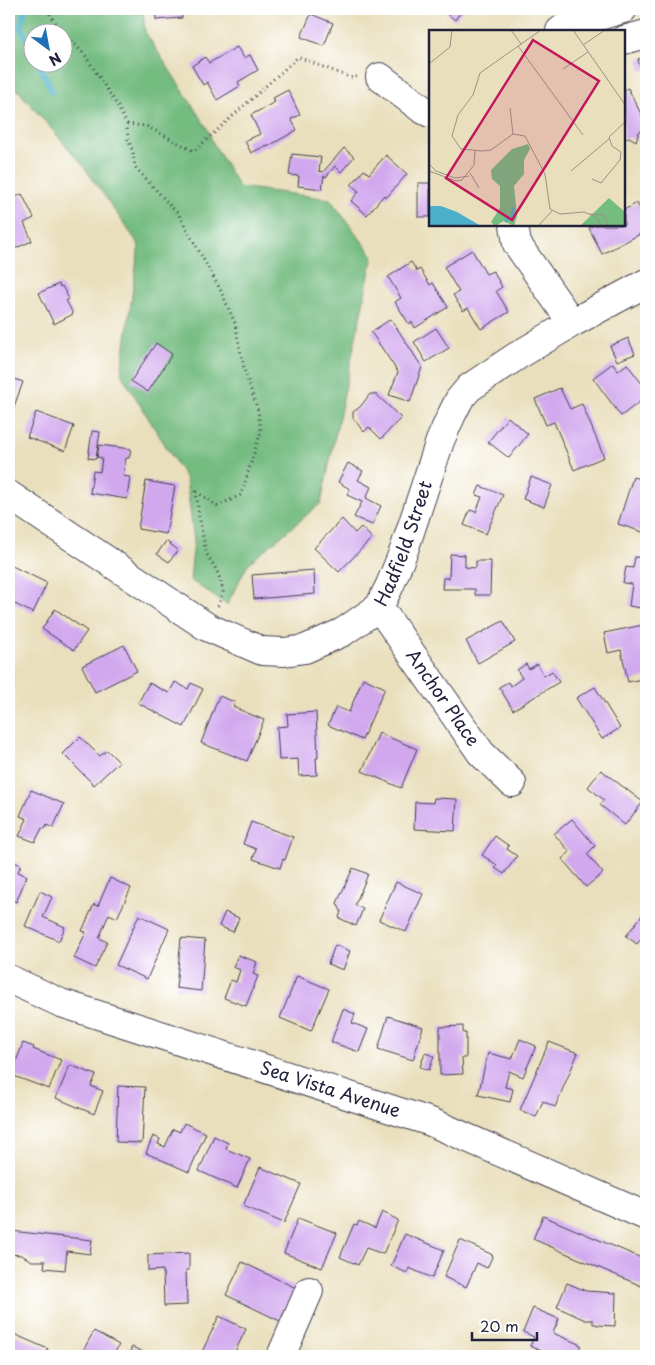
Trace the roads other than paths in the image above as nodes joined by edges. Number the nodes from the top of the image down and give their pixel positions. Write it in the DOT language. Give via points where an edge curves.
graph roads {
  1 [pos="623,9"];
  2 [pos="561,30"];
  3 [pos="646,34"];
  4 [pos="625,40"];
  5 [pos="380,77"];
  6 [pos="429,112"];
  7 [pos="514,226"];
  8 [pos="646,283"];
  9 [pos="572,323"];
  10 [pos="9,495"];
  11 [pos="379,607"];
  12 [pos="512,783"];
  13 [pos="9,979"];
  14 [pos="646,1216"];
  15 [pos="309,1291"];
  16 [pos="281,1356"];
  1 -- 2 [label="street" via="568,25"];
  3 -- 4 [label="street"];
  5 -- 6 [label="street"];
  7 -- 9 [label="street" via="517,244"];
  8 -- 9 [label="street, Hadfield Street"];
  9 -- 11 [label="street, Hadfield Street" via="489,374 469,388 459,400 440,441 404,550"];
  10 -- 11 [label="street, Hadfield Street" via="207,627 262,651 305,649 344,632"];
  11 -- 12 [label="street, Anchor Place" via="481,753"];
  13 -- 14 [label="street, Sea Vista Avenue" via="61,1003 431,1122"];
  15 -- 16 [label="street"];
}
